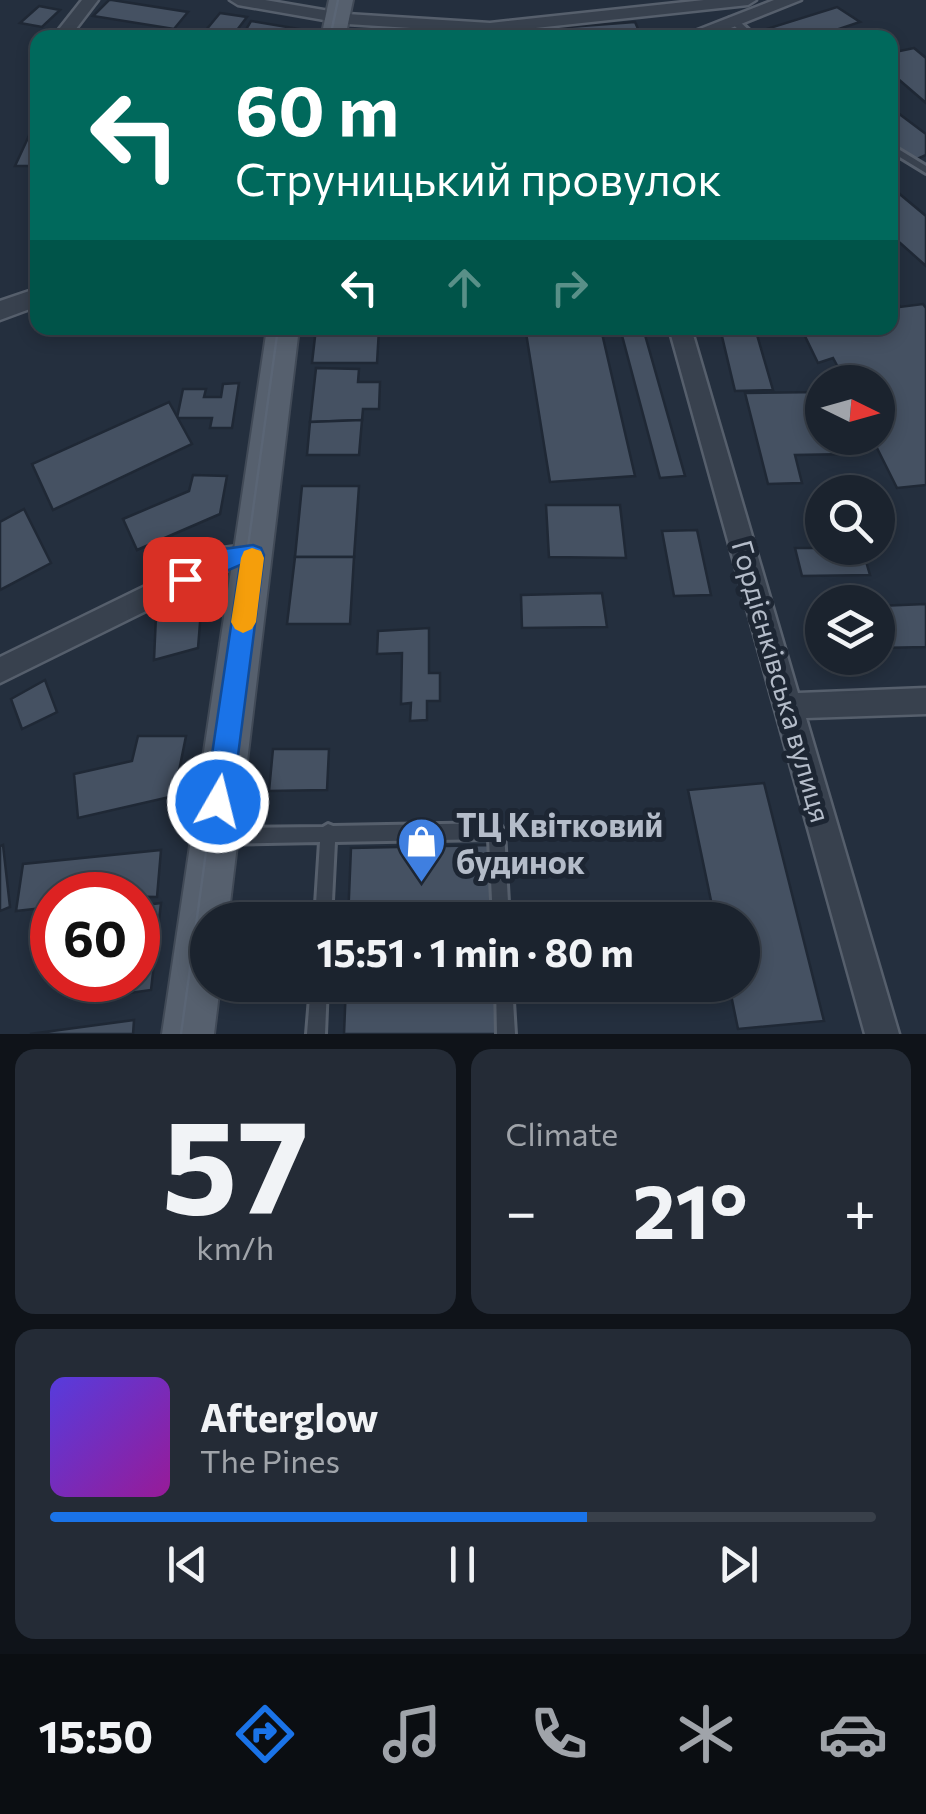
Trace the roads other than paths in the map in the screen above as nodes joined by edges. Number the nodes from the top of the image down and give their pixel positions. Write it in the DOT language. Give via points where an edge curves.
graph roads {
  1 [pos="90,0"];
  2 [pos="238,0"];
  3 [pos="748,0"];
  4 [pos="792,0"];
  5 [pos="337,18"];
  6 [pos="733,20"];
  7 [pos="66,30"];
  8 [pos="707,30"];
  9 [pos="744,30"];
  10 [pos="898,152"];
  11 [pos="926,170"];
  12 [pos="30,299"];
  13 [pos="0,311"];
  14 [pos="281,335"];
  15 [pos="682,335"];
  16 [pos="253,555"];
  17 [pos="0,671"];
  18 [pos="926,701"];
  19 [pos="790,706"];
  20 [pos="328,832"];
  21 [pos="213,836"];
  22 [pos="324,902"];
  23 [pos="499,902"];
  24 [pos="318,1002"];
  25 [pos="505,1002"];
  26 [pos="188,1034"];
  27 [pos="316,1034"];
  28 [pos="506,1034"];
  29 [pos="882,1034"];
  1 -- 7 [label="street"];
  2 -- 5 [label="street"];
  3 -- 5 [label="street" via="490,28"];
  4 -- 6 [label="street"];
  6 -- 8 [label="street"];
  6 -- 9 [label="lane"];
  10 -- 11 [label="lane"];
  12 -- 13 [label="street"];
  14 -- 16 [label="main road"];
  15 -- 19 [label="street, Гордієнківська вулиця"];
  16 -- 17 [label="street" via="232,556"];
  16 -- 21 [label="main road"];
  18 -- 19 [label="street"];
  19 -- 29 [label="street, Гордієнківська вулиця"];
  20 -- 21 [label="lane"];
  20 -- 22 [label="lane"];
  20 -- 23 [label="lane" via="496,831"];
  21 -- 26 [label="main road"];
  24 -- 27 [label="lane"];
  25 -- 28 [label="lane"];
}
